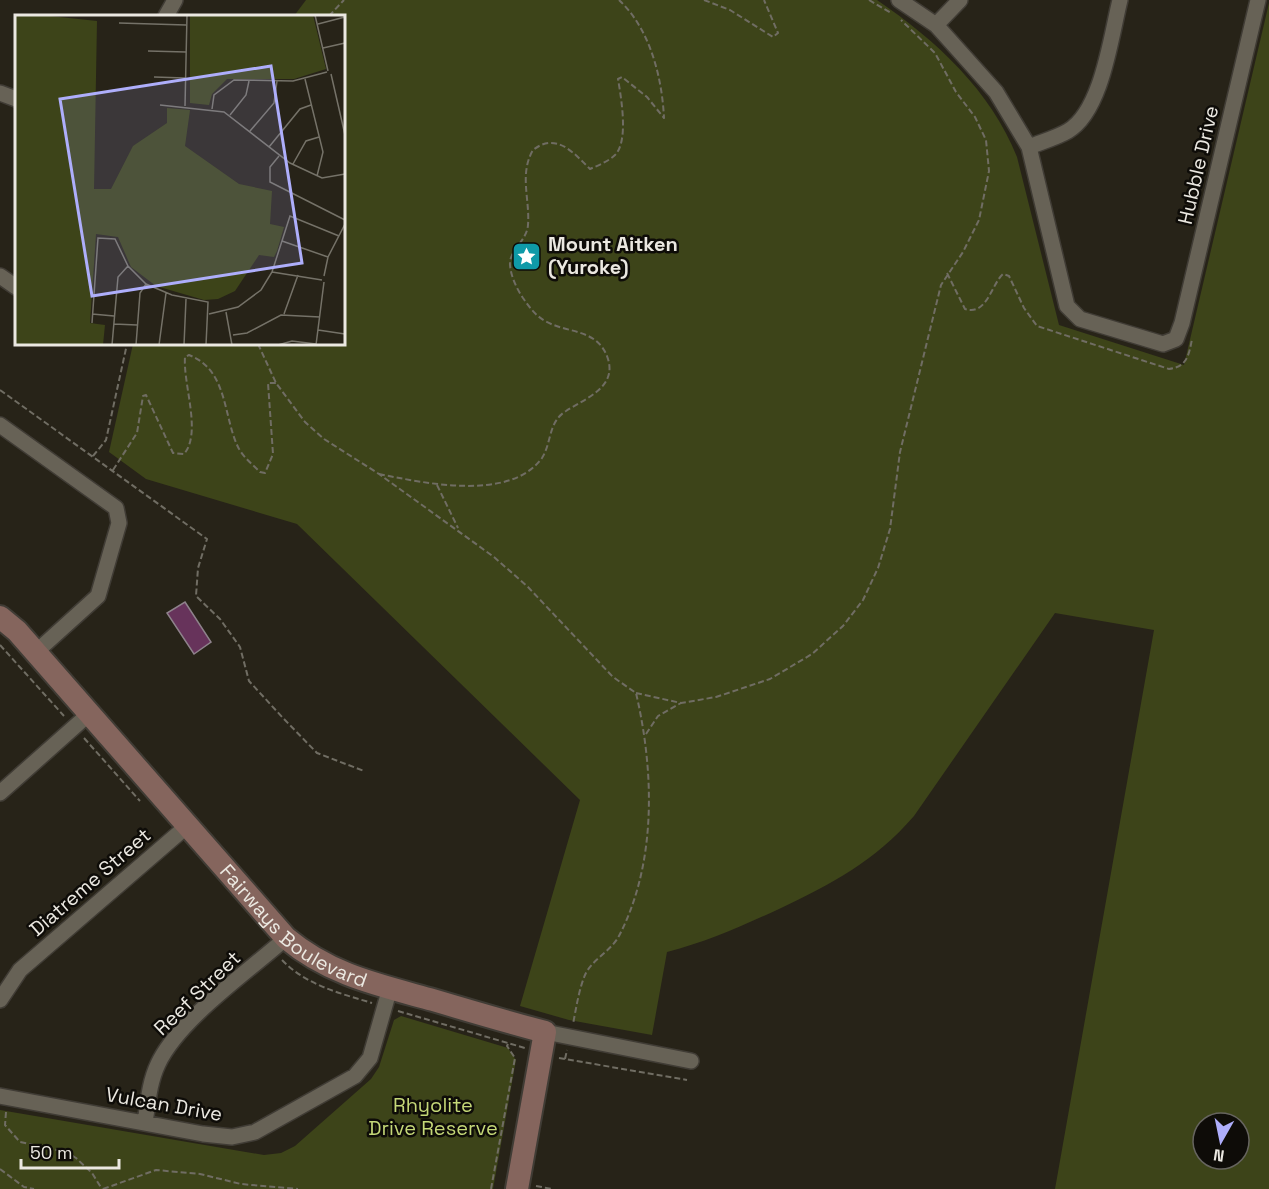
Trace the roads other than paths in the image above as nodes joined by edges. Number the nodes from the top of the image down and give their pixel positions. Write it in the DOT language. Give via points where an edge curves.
graph roads {
  1 [pos="175,0"];
  2 [pos="899,0"];
  3 [pos="960,0"];
  4 [pos="1120,0"];
  5 [pos="1258,0"];
  6 [pos="167,15"];
  7 [pos="936,25"];
  8 [pos="0,93"];
  9 [pos="15,99"];
  10 [pos="1029,147"];
  11 [pos="0,276"];
  12 [pos="15,286"];
  13 [pos="0,425"];
  14 [pos="0,617"];
  15 [pos="35,653"];
  16 [pos="90,713"];
  17 [pos="0,793"];
  18 [pos="187,826"];
  19 [pos="286,938"];
  20 [pos="390,988"];
  21 [pos="0,1000"];
  22 [pos="543,1042"];
  23 [pos="691,1061"];
  24 [pos="4,1097"];
  25 [pos="145,1123"];
  26 [pos="527,1188"];
  1 -- 6 [label="street"];
  2 -- 7 [label="street"];
  3 -- 7 [label="street"];
  4 -- 10 [label="street" via="1089,109 1070,130"];
  5 -- 10 [label="street, Hubble Drive" via="1176,339 1163,345 1080,319 1067,306"];
  7 -- 10 [label="street" via="996,92"];
  8 -- 9 [label="street"];
  11 -- 12 [label="street"];
  13 -- 15 [label="street" via="116,508 119,523 98,596"];
  14 -- 15 [label="street, Fairways Boulevard"];
  15 -- 16 [label="street, Fairways Boulevard"];
  16 -- 17 [label="street"];
  16 -- 18 [label="street, Fairways Boulevard"];
  18 -- 19 [label="street, Fairways Boulevard"];
  18 -- 21 [label="street, Diatreme Street" via="20,970"];
  19 -- 20 [label="street, Fairways Boulevard" via="317,962"];
  19 -- 25 [label="street, Reef Street" via="174,1039 151,1081"];
  20 -- 22 [label="street, Fairways Boulevard"];
  20 -- 25 [label="street, Vulcan Drive" via="364,1068 255,1132 232,1137"];
  22 -- 23 [label="street, Fairways Boulevard"];
  22 -- 26 [label="street"];
  24 -- 25 [label="street, Vulcan Drive"];
}
